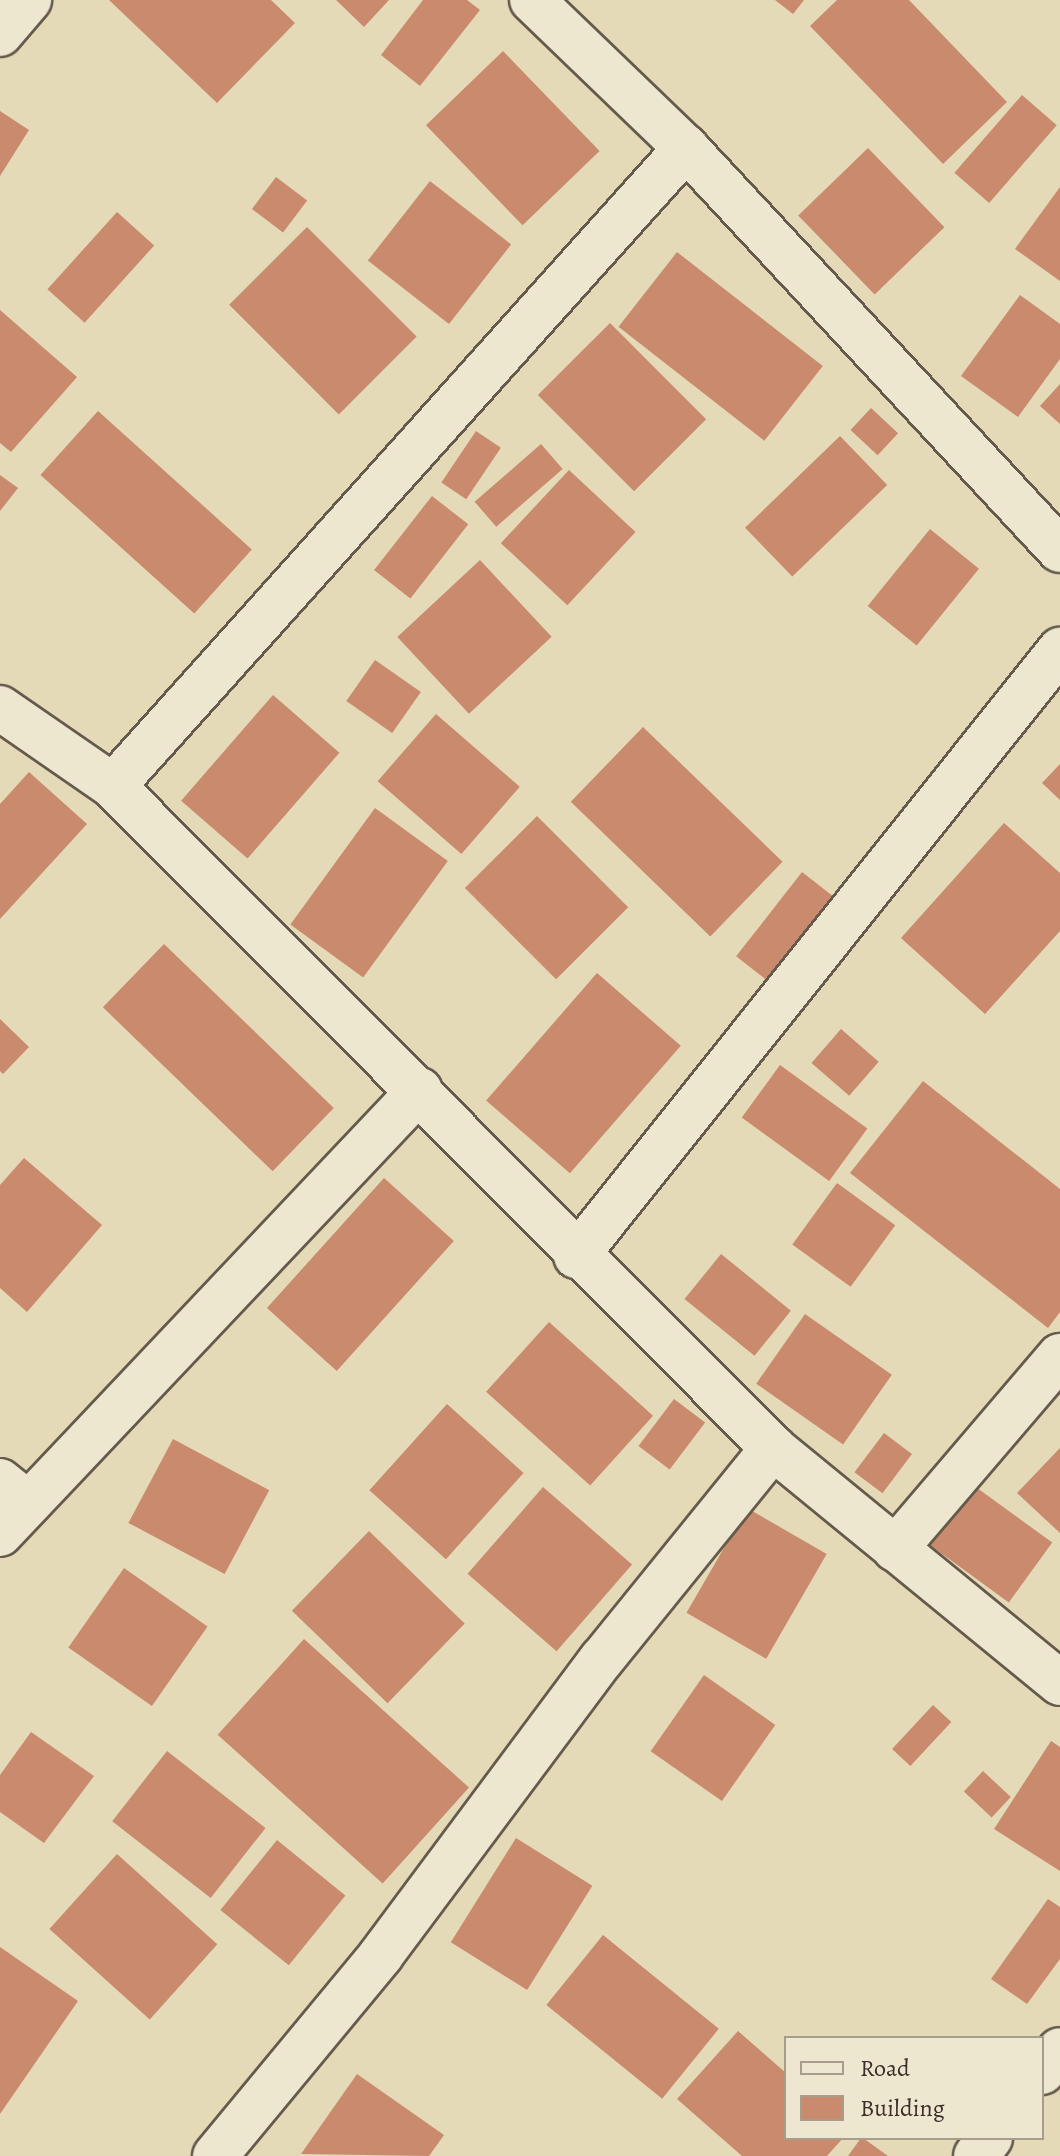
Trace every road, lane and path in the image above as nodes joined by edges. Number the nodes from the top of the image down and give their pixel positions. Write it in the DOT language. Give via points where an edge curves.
graph roads {
  1 [pos="29,0"];
  2 [pos="532,0"];
  3 [pos="0,34"];
  4 [pos="686,148"];
  5 [pos="1060,550"];
  6 [pos="1060,650"];
  7 [pos="1,710"];
  8 [pos="113,786"];
  9 [pos="420,1090"];
  10 [pos="576,1256"];
  11 [pos="1060,1356"];
  12 [pos="773,1448"];
  13 [pos="9,1506"];
  14 [pos="895,1549"];
  15 [pos="1060,1683"];
  16 [pos="1060,2050"];
  17 [pos="1044,2070"];
  18 [pos="988,2140"];
  19 [pos="215,2156"];
  20 [pos="976,2156"];
  1 -- 3 [label="street"];
  2 -- 4 [label="street"];
  4 -- 5 [label="street"];
  4 -- 8 [label="street"];
  6 -- 10 [label="street"];
  7 -- 8 [label="street"];
  8 -- 9 [label="street"];
  9 -- 10 [label="street"];
  9 -- 13 [label="street"];
  10 -- 12 [label="street"];
  11 -- 14 [label="street"];
  12 -- 14 [label="street"];
  12 -- 19 [label="street" via="602,1659 381,1955"];
  14 -- 15 [label="street"];
  16 -- 17 [label="street"];
  18 -- 20 [label="street"];
}
